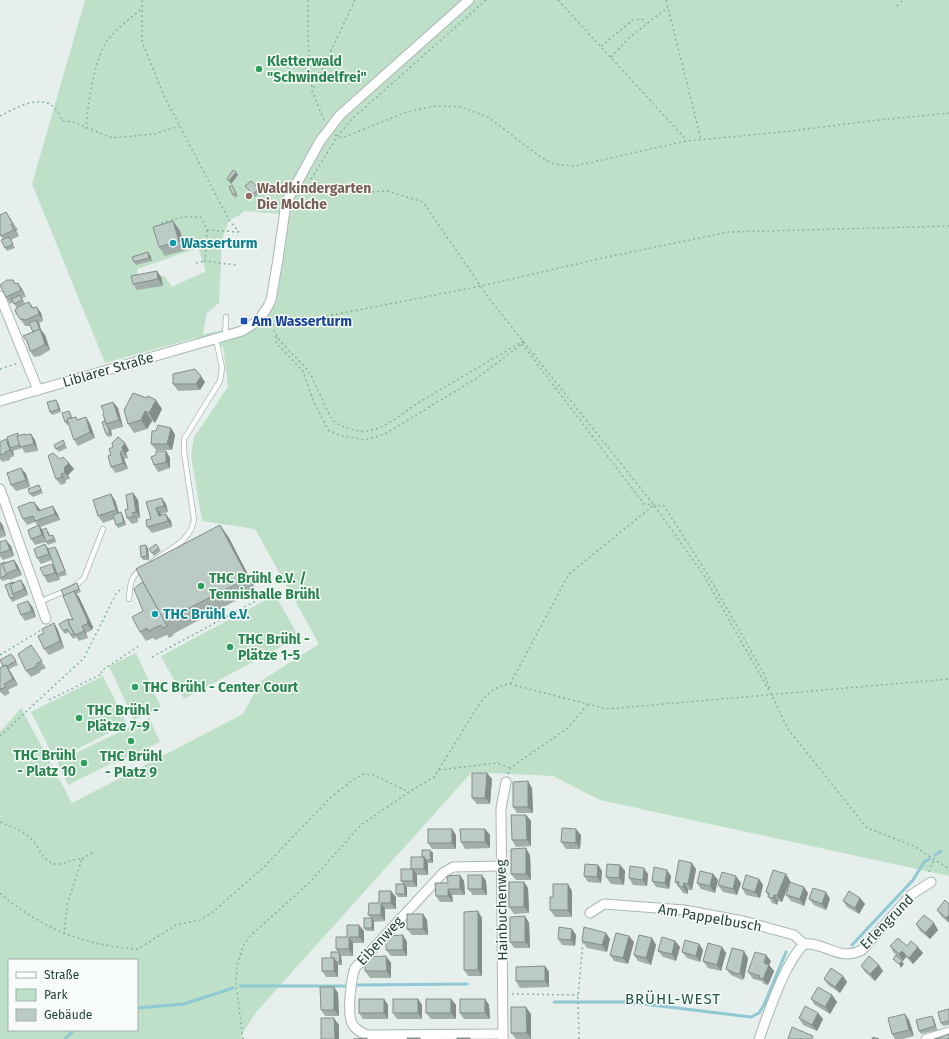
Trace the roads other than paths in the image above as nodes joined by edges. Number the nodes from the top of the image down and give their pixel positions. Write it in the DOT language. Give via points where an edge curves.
graph roads {
  1 [pos="469,0"];
  2 [pos="0,296"];
  3 [pos="226,317"];
  4 [pos="220,337"];
  5 [pos="38,390"];
  6 [pos="0,401"];
  7 [pos="0,489"];
  8 [pos="103,529"];
  9 [pos="129,599"];
  10 [pos="39,602"];
  11 [pos="46,619"];
  12 [pos="507,779"];
  13 [pos="501,866"];
  14 [pos="931,882"];
  15 [pos="590,913"];
  16 [pos="804,944"];
  17 [pos="949,1032"];
  18 [pos="503,1036"];
  19 [pos="759,1039"];
  20 [pos="926,1039"];
  1 -- 4 [label="street, Liblarer Straße" via="340,114 328,129 286,203 268,308 251,327"];
  2 -- 5 [label="street"];
  3 -- 4 [label="lane"];
  4 -- 5 [label="street, Liblarer Straße"];
  4 -- 9 [label="lane" via="220,381 184,439 193,528 183,540 135,573 130,584"];
  5 -- 6 [label="street, Liblarer Straße"];
  7 -- 10 [label="street"];
  8 -- 10 [label="lane" via="84,578 77,586"];
  10 -- 11 [label="street"];
  12 -- 13 [label="street, Hainbuchenweg" via="501,808"];
  13 -- 18 [label="street, Hainbuchenweg"];
  13 -- 18 [label="street, Eibenweg" via="453,867 443,873 355,968 352,977 350,1017 357,1030 367,1035"];
  14 -- 16 [label="street, Erlengrund" via="911,895 862,950 852,955"];
  15 -- 16 [label="street, Am Pappelbusch" via="604,904 684,910 743,921 794,935"];
  16 -- 19 [label="street" via="790,963"];
  17 -- 20 [label="street"];
}
